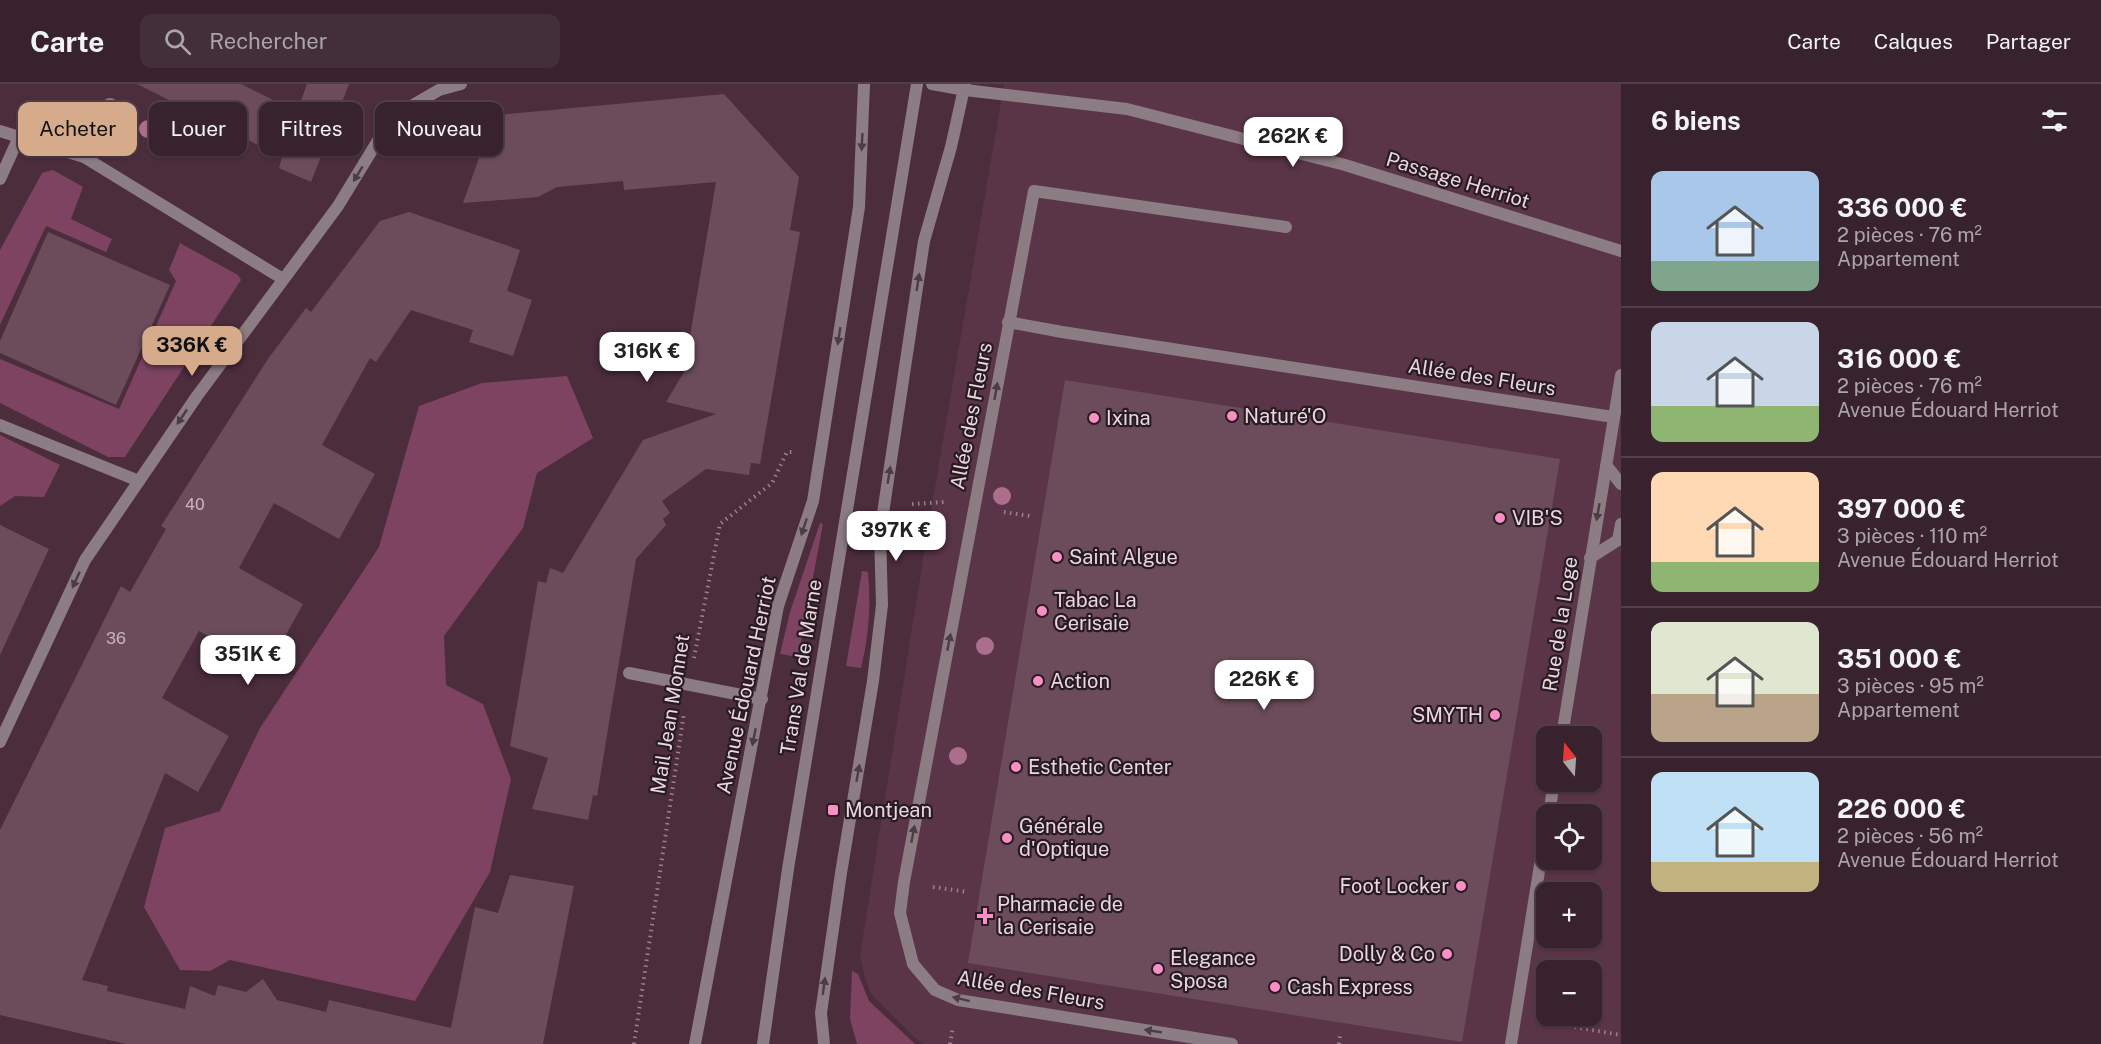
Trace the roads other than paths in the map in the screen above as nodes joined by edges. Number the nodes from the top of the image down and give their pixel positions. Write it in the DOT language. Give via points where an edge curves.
graph roads {
  1 [pos="461,84"];
  2 [pos="864,84"];
  3 [pos="917,84"];
  4 [pos="932,84"];
  5 [pos="965,87"];
  6 [pos="0,131"];
  7 [pos="18,137"];
  8 [pos="18,139"];
  9 [pos="81,156"];
  10 [pos="0,179"];
  11 [pos="1286,228"];
  12 [pos="1621,251"];
  13 [pos="284,279"];
  14 [pos="1008,321"];
  15 [pos="1621,375"];
  16 [pos="1613,417"];
  17 [pos="0,425"];
  18 [pos="1606,465"];
  19 [pos="139,481"];
  20 [pos="1621,484"];
  21 [pos="1621,524"];
  22 [pos="1590,558"];
  23 [pos="628,673"];
  24 [pos="762,699"];
  25 [pos="1564,726"];
  26 [pos="0,742"];
  27 [pos="1539,870"];
  28 [pos="695,1044"];
  29 [pos="764,1044"];
  30 [pos="824,1044"];
  31 [pos="1232,1044"];
  32 [pos="1511,1044"];
  1 -- 13 [label="street, one-way" via="439,90 401,112"];
  2 -- 24 [label="street, Avenue Édouard Herriot, one-way" via="859,207 813,501 778,606"];
  3 -- 29 [label="street, Trans Val de Marne" via="790,857"];
  4 -- 5 [label="street"];
  5 -- 12 [label="street, Passage Herriot" via="1127,109 1345,165"];
  30 -- 5 [label="street, one-way" via="821,1013 882,605 879,533 924,241"];
  6 -- 7 [label="street"];
  8 -- 10 [label="street"];
  9 -- 13 [label="street"];
  11 -- 14 [label="street" via="1034,191"];
  13 -- 19 [label="street, one-way"];
  14 -- 16 [label="street, Allée des Fleurs"];
  31 -- 14 [label="street, Allée des Fleurs, one-way" via="958,1000 935,990 913,964 900,913 904,882"];
  15 -- 16 [label="street, Rue de la Loge"];
  16 -- 18 [label="street, Rue de la Loge"];
  17 -- 19 [label="street"];
  18 -- 20 [label="street"];
  18 -- 22 [label="street, Rue de la Loge, one-way"];
  19 -- 26 [label="street, one-way" via="85,560"];
  21 -- 22 [label="street" via="1618,540"];
  22 -- 25 [label="street, Rue de la Loge"];
  23 -- 24 [label="street"];
  24 -- 28 [label="street, Avenue Édouard Herriot, one-way"];
  27 -- 32 [label="street"];
}
